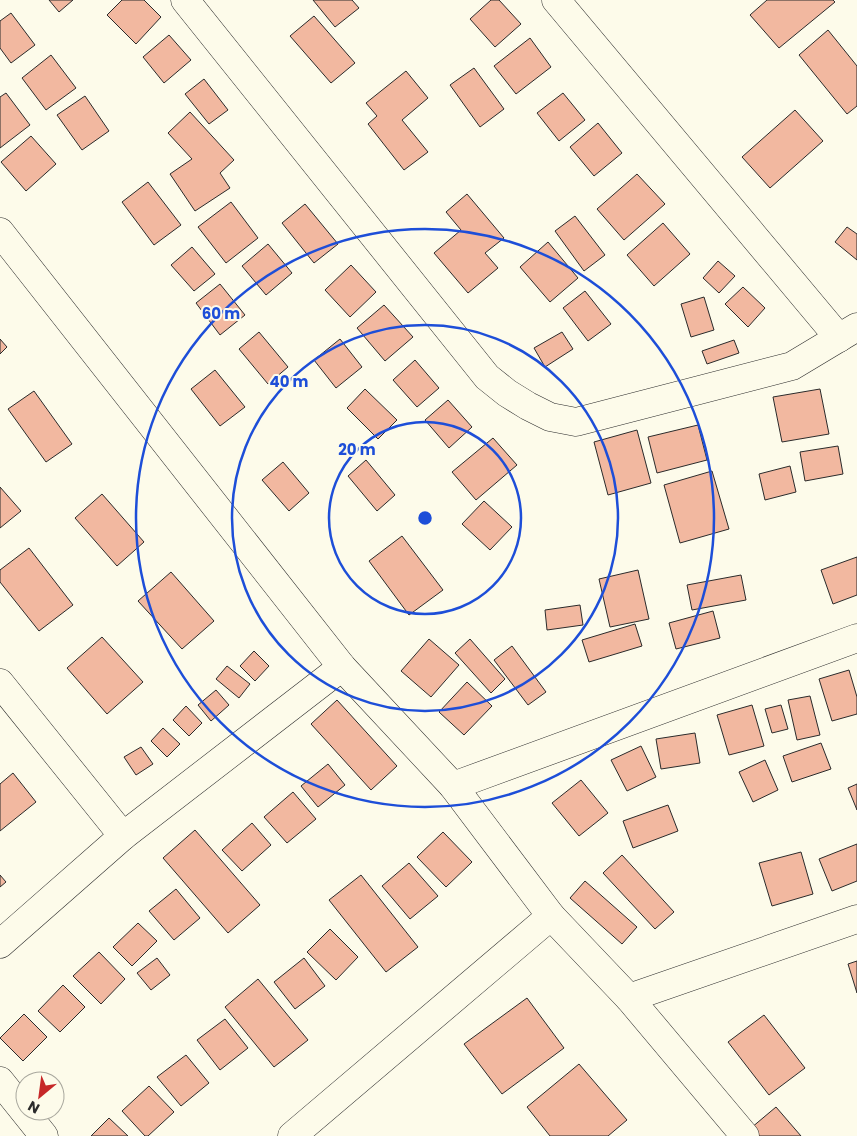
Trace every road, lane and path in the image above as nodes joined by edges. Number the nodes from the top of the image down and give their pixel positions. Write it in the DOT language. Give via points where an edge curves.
graph roads {
  1 [pos="185,0"];
  2 [pos="556,0"];
  3 [pos="0,232"];
  4 [pos="848,333"];
  5 [pos="857,638"];
  6 [pos="342,667"];
  7 [pos="0,683"];
  8 [pos="453,786"];
  9 [pos="123,836"];
  10 [pos="551,916"];
  11 [pos="857,919"];
  12 [pos="0,944"];
  13 [pos="630,998"];
  14 [pos="0,1080"];
  15 [pos="44,1136"];
  16 [pos="292,1136"];
  17 [pos="744,1136"];
  1 -- 4 [label="street" via="487,377 507,393 550,418 576,422 792,366"];
  2 -- 4 [label="street"];
  3 -- 6 [label="street"];
  5 -- 8 [label="street"];
  6 -- 8 [label="street"];
  6 -- 9 [label="street"];
  7 -- 9 [label="street"];
  8 -- 10 [label="street"];
  9 -- 12 [label="street"];
  10 -- 13 [label="street"];
  10 -- 16 [label="street"];
  11 -- 13 [label="street"];
  13 -- 17 [label="street"];
  14 -- 15 [label="street"];
}
